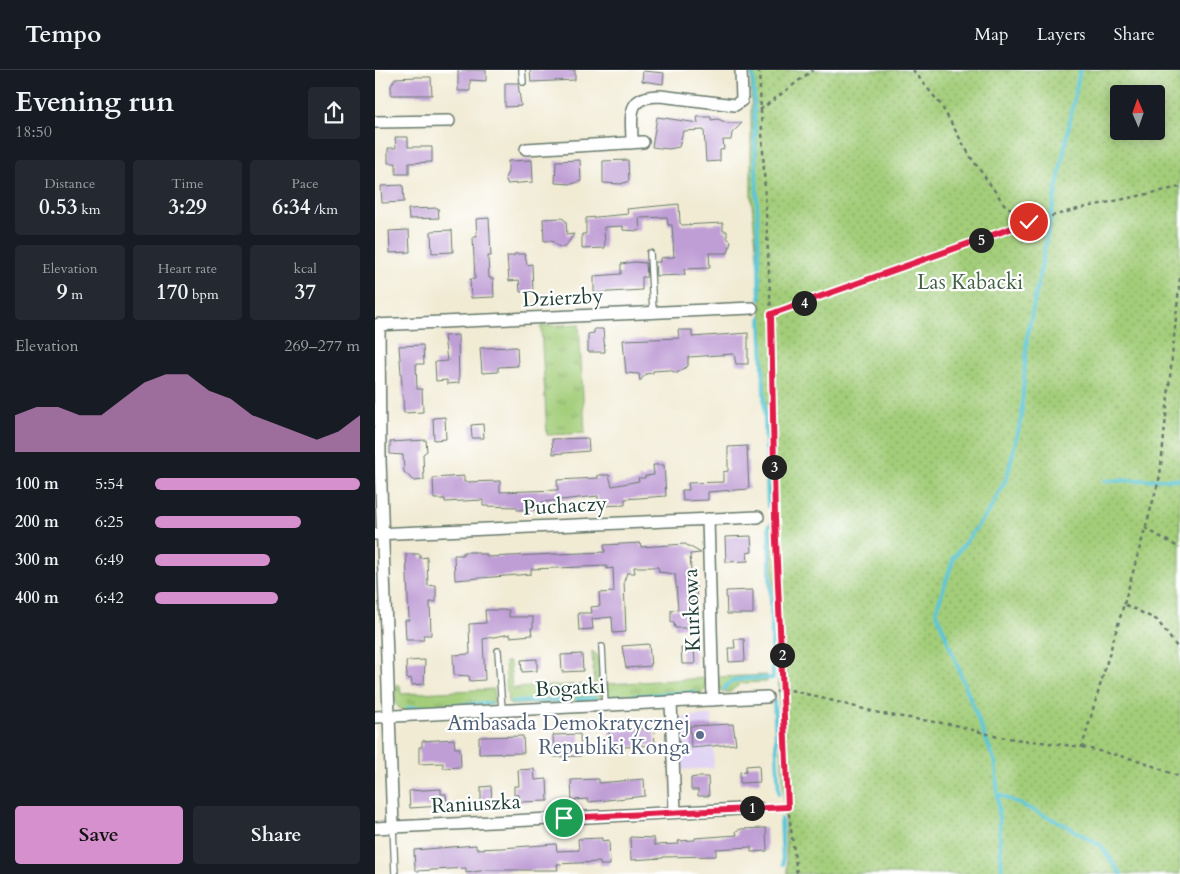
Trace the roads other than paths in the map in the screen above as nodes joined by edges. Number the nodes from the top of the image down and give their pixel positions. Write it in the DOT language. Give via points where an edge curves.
graph roads {
  1 [pos="522,70"];
  2 [pos="741,70"];
  3 [pos="523,82"];
  4 [pos="449,121"];
  5 [pos="375,122"];
  6 [pos="526,149"];
  7 [pos="650,253"];
  8 [pos="752,308"];
  9 [pos="653,312"];
  10 [pos="377,324"];
  11 [pos="758,517"];
  12 [pos="708,519"];
  13 [pos="379,534"];
  14 [pos="602,647"];
  15 [pos="499,651"];
  16 [pos="767,697"];
  17 [pos="713,700"];
  18 [pos="671,702"];
  19 [pos="605,705"];
  20 [pos="502,710"];
  21 [pos="389,716"];
  22 [pos="375,717"];
  23 [pos="759,808"];
  24 [pos="675,812"];
  25 [pos="393,827"];
  26 [pos="375,828"];
  27 [pos="395,874"];
  1 -- 3 [label="lane"];
  2 -- 6 [label="street" via="742,100 735,105 660,96 648,96 635,103 632,109 637,143"];
  4 -- 5 [label="street"];
  7 -- 9 [label="lane"];
  8 -- 9 [label="street, Dzierzby"];
  9 -- 10 [label="street, Dzierzby"];
  10 -- 13 [label="street"];
  11 -- 12 [label="street, Puchaczy"];
  12 -- 13 [label="street, Puchaczy"];
  12 -- 17 [label="street, Kurkowa"];
  13 -- 21 [label="street"];
  14 -- 19 [label="lane"];
  15 -- 20 [label="lane"];
  16 -- 17 [label="street, Bogatki"];
  17 -- 18 [label="street, Bogatki"];
  18 -- 19 [label="street, Bogatki"];
  18 -- 24 [label="street"];
  19 -- 20 [label="street, Bogatki"];
  20 -- 21 [label="street, Bogatki"];
  21 -- 22 [label="street, Bogatki"];
  21 -- 25 [label="street"];
  23 -- 24 [label="street, Raniuszka"];
  24 -- 25 [label="street, Raniuszka"];
  25 -- 26 [label="street, Raniuszka"];
  25 -- 27 [label="lane"];
}
